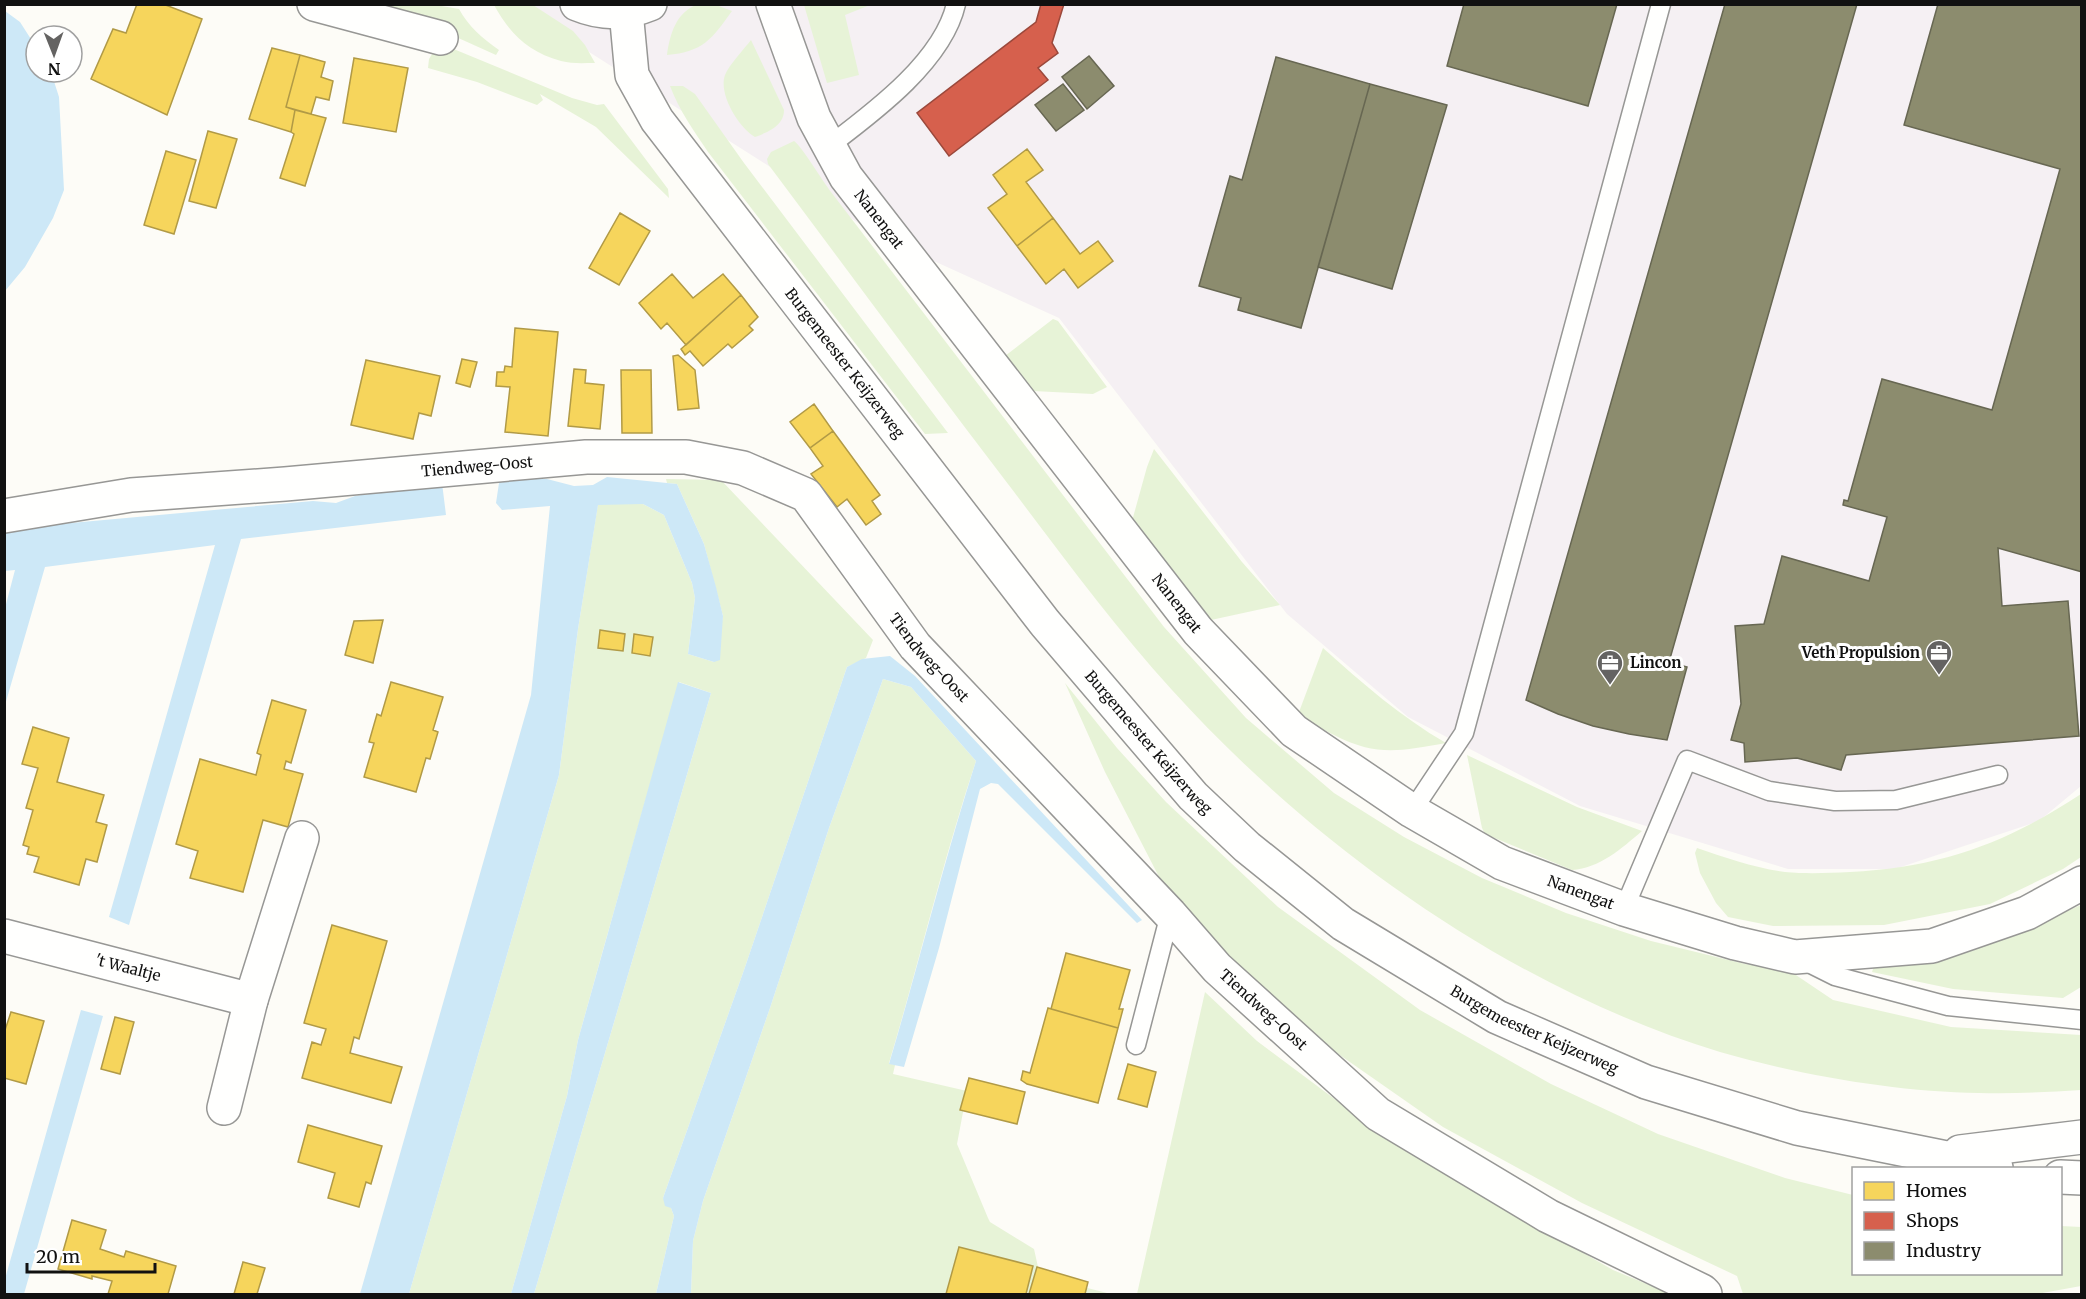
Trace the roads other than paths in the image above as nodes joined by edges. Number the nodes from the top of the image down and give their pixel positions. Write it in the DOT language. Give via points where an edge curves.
graph roads {
  1 [pos="314,4"];
  2 [pos="577,4"];
  3 [pos="773,4"];
  4 [pos="957,4"];
  5 [pos="1661,4"];
  6 [pos="638,8"];
  7 [pos="441,38"];
  8 [pos="829,146"];
  9 [pos="4,516"];
  10 [pos="1998,775"];
  11 [pos="1412,811"];
  12 [pos="302,838"];
  13 [pos="2082,883"];
  14 [pos="1624,909"];
  15 [pos="1170,914"];
  16 [pos="4,936"];
  17 [pos="1795,957"];
  18 [pos="251,1000"];
  19 [pos="2082,1020"];
  20 [pos="1136,1045"];
  21 [pos="224,1108"];
  22 [pos="2082,1137"];
  23 [pos="1938,1155"];
  24 [pos="1991,1167"];
  25 [pos="2062,1178"];
  26 [pos="2082,1178"];
  27 [pos="1705,1294"];
  1 -- 7 [label="street"];
  2 -- 6 [label="street" via="606,12"];
  3 -- 8 [label="street, Nanengat" via="814,118"];
  4 -- 8 [label="lane" via="953,21 929,57 882,105"];
  5 -- 11 [label="lane" via="1464,733"];
  6 -- 23 [label="street, Burgemeester Keijzerweg" via="632,75 657,120 1045,623 1192,796 1247,847 1343,924 1497,1017 1646,1082 1797,1128"];
  8 -- 11 [label="street, Nanengat" via="846,177 1198,631 1294,731"];
  9 -- 15 [label="street, Tiendweg-Oost" via="131,495 586,457 686,457 743,468 806,495 915,646"];
  10 -- 14 [label="lane" via="1896,800 1835,801 1769,791 1687,760"];
  11 -- 14 [label="street, Nanengat" via="1502,863"];
  12 -- 18 [label="street"];
  13 -- 17 [label="street, Nanengat" via="2027,913 1932,946"];
  14 -- 17 [label="street, Nanengat"];
  15 -- 20 [label="lane"];
  15 -- 27 [label="street, Tiendweg-Oost" via="1217,968 1378,1114 1548,1216"];
  16 -- 18 [label="street, 't Waaltje"];
  17 -- 19 [label="lane, Nanengat" via="1835,976 1948,1005"];
  18 -- 21 [label="street"];
  22 -- 23 [label="street, Burgemeester Keijzerweg"];
  23 -- 24 [label="street, Burgemeester Keijzerweg"];
  25 -- 26 [label="street"];
}
